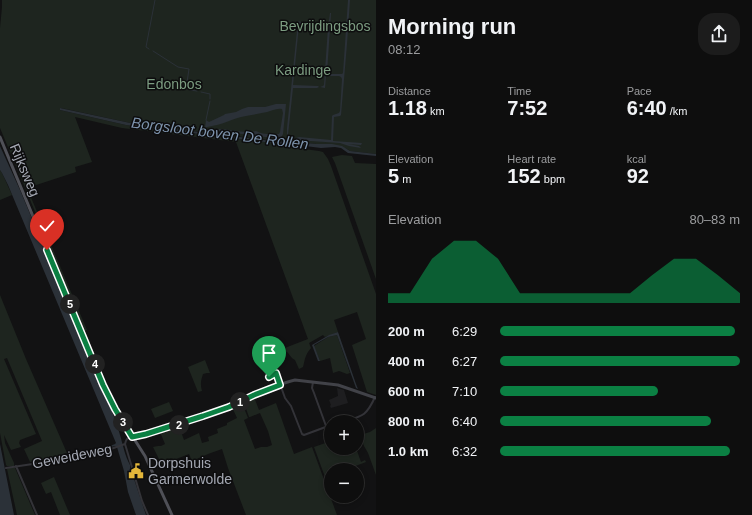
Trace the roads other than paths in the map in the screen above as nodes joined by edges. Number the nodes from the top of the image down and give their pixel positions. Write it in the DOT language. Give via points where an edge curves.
graph roads {
  1 [pos="0,137"];
  2 [pos="276,373"];
  3 [pos="313,382"];
  4 [pos="280,385"];
  5 [pos="376,398"];
  6 [pos="363,415"];
  7 [pos="324,421"];
  8 [pos="324,428"];
  9 [pos="132,437"];
  10 [pos="124,445"];
  11 [pos="16,466"];
  12 [pos="6,468"];
  13 [pos="37,515"];
  14 [pos="148,515"];
  15 [pos="172,515"];
  1 -- 9 [label="main road, Rijksweg" via="103,385"];
  2 -- 2 [label="street" via="272,366 264,370 267,376"];
  2 -- 4 [label="street"];
  3 -- 4 [label="street" via="295,380"];
  3 -- 5 [label="street" via="338,385"];
  3 -- 7 [label="street" via="312,388"];
  4 -- 8 [label="street" via="302,435"];
  4 -- 9 [label="street" via="229,407"];
  5 -- 6 [label="street"];
  9 -- 10 [label="street, Geweideweg" via="126,440"];
  9 -- 15 [label="main road, Rijksweg" via="145,456"];
  10 -- 11 [label="street, Geweideweg"];
  10 -- 14 [label="street"];
  11 -- 12 [label="street, Geweideweg"];
  11 -- 13 [label="street"];
}
